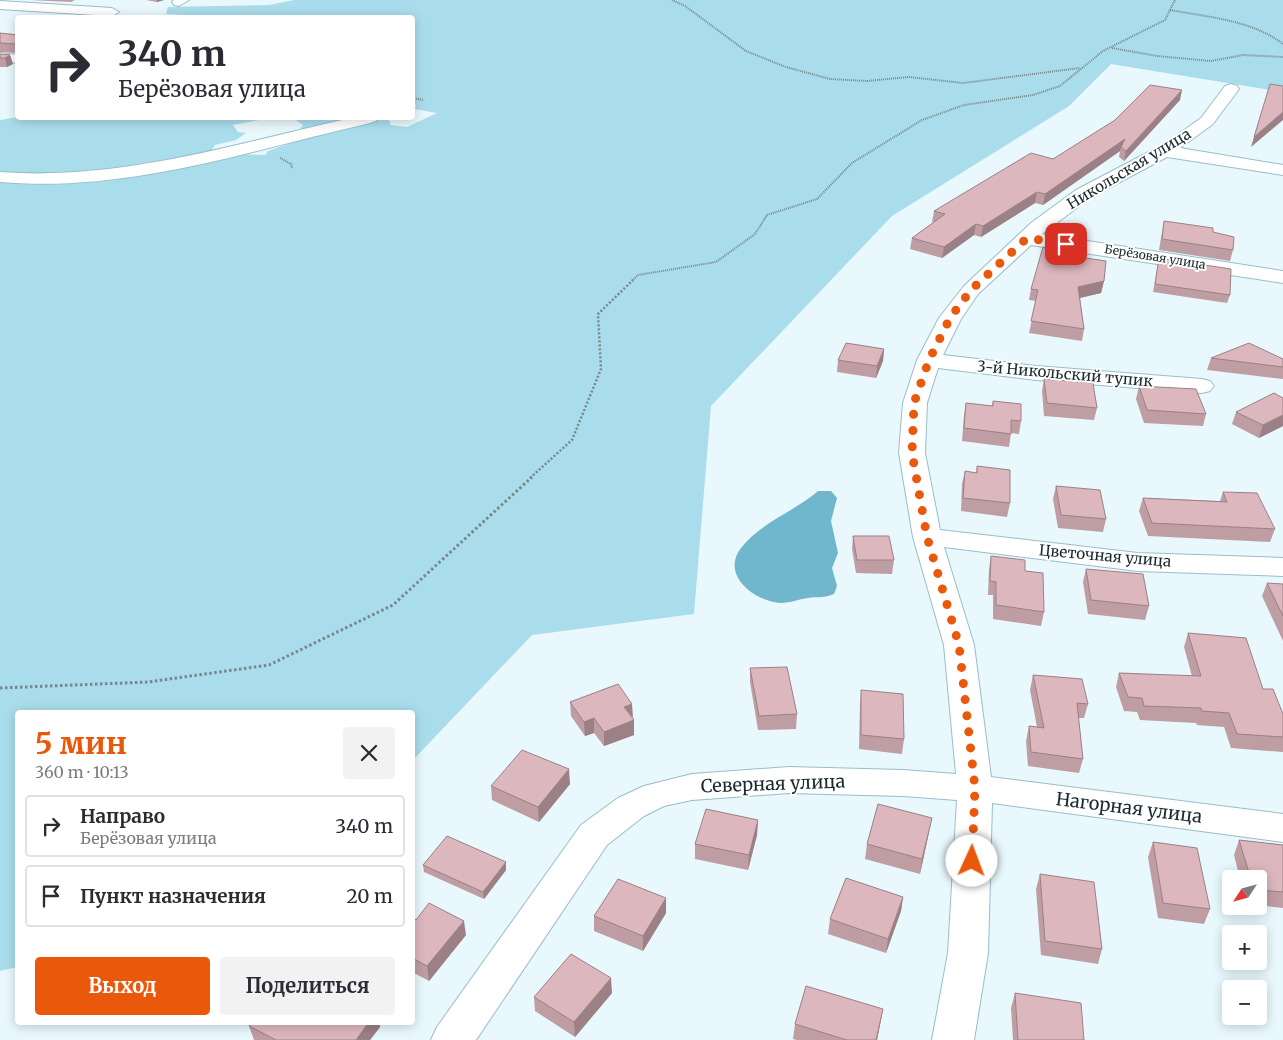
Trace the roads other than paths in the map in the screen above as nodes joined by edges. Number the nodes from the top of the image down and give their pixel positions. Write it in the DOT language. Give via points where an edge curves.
graph roads {
  1 [pos="0,5"];
  2 [pos="112,12"];
  3 [pos="0,57"];
  4 [pos="15,59"];
  5 [pos="1231,88"];
  6 [pos="362,120"];
  7 [pos="1164,151"];
  8 [pos="1283,170"];
  9 [pos="0,177"];
  10 [pos="1027,238"];
  11 [pos="1283,277"];
  12 [pos="929,360"];
  13 [pos="1202,386"];
  14 [pos="927,537"];
  15 [pos="1283,567"];
  16 [pos="975,788"];
  17 [pos="1283,828"];
  18 [pos="452,1040"];
  19 [pos="953,1040"];
  1 -- 2 [label="street"];
  3 -- 4 [label="street"];
  5 -- 7 [label="street, Никольская улица" via="1207,120"];
  6 -- 9 [label="street" via="140,172 72,180"];
  7 -- 8 [label="street"];
  7 -- 10 [label="street, Никольская улица" via="1083,194"];
  10 -- 11 [label="street, Берёзовая улица"];
  10 -- 12 [label="street, Никольская улица" via="971,290 950,318"];
  12 -- 13 [label="street, 3-й Никольский тупик" via="1036,373"];
  12 -- 14 [label="street, Никольская улица" via="914,403 912,453"];
  14 -- 15 [label="street, Цветочная улица" via="1138,562"];
  14 -- 16 [label="street, Никольская улица" via="959,645"];
  16 -- 17 [label="street, Нагорная улица"];
  16 -- 18 [label="street, Северная улица" via="789,780 692,787 656,795 631,807 594,835"];
  16 -- 19 [label="street, Никольская улица" via="968,953"];
}
